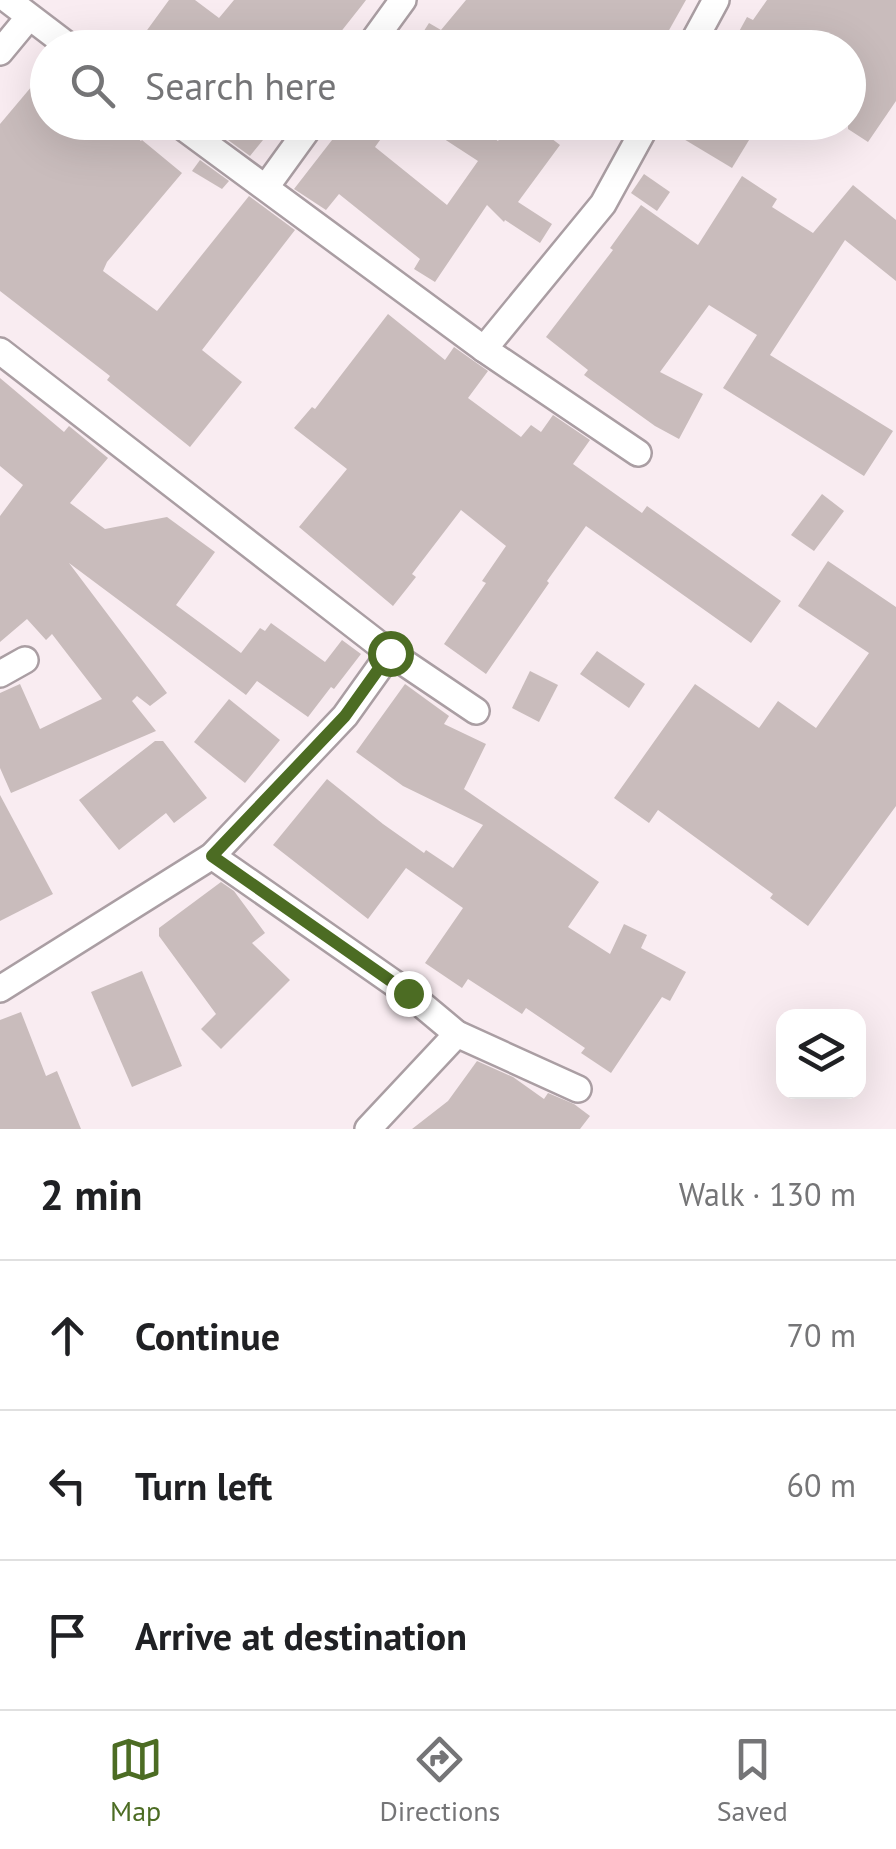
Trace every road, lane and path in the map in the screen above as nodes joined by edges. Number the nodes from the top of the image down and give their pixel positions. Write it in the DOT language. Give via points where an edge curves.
graph roads {
  1 [pos="8,0"];
  2 [pos="402,0"];
  3 [pos="716,0"];
  4 [pos="29,17"];
  5 [pos="47,30"];
  6 [pos="381,30"];
  7 [pos="700,30"];
  8 [pos="0,52"];
  9 [pos="201,140"];
  10 [pos="300,140"];
  11 [pos="638,140"];
  12 [pos="266,187"];
  13 [pos="484,349"];
  14 [pos="0,351"];
  15 [pos="638,453"];
  16 [pos="390,653"];
  17 [pos="25,660"];
  18 [pos="0,674"];
  19 [pos="476,711"];
  20 [pos="212,856"];
  21 [pos="0,988"];
  22 [pos="457,1034"];
  23 [pos="578,1089"];
  24 [pos="368,1129"];
  1 -- 4 [label="street"];
  2 -- 6 [label="street"];
  3 -- 7 [label="street"];
  4 -- 5 [label="street"];
  4 -- 8 [label="street"];
  9 -- 12 [label="street"];
  10 -- 12 [label="street"];
  11 -- 13 [label="street" via="603,204"];
  12 -- 13 [label="street"];
  13 -- 15 [label="street"];
  14 -- 16 [label="street"];
  16 -- 19 [label="street"];
  16 -- 20 [label="street" via="345,716"];
  17 -- 18 [label="street"];
  20 -- 21 [label="street"];
  20 -- 22 [label="street"];
  22 -- 23 [label="street"];
  22 -- 24 [label="street"];
}
